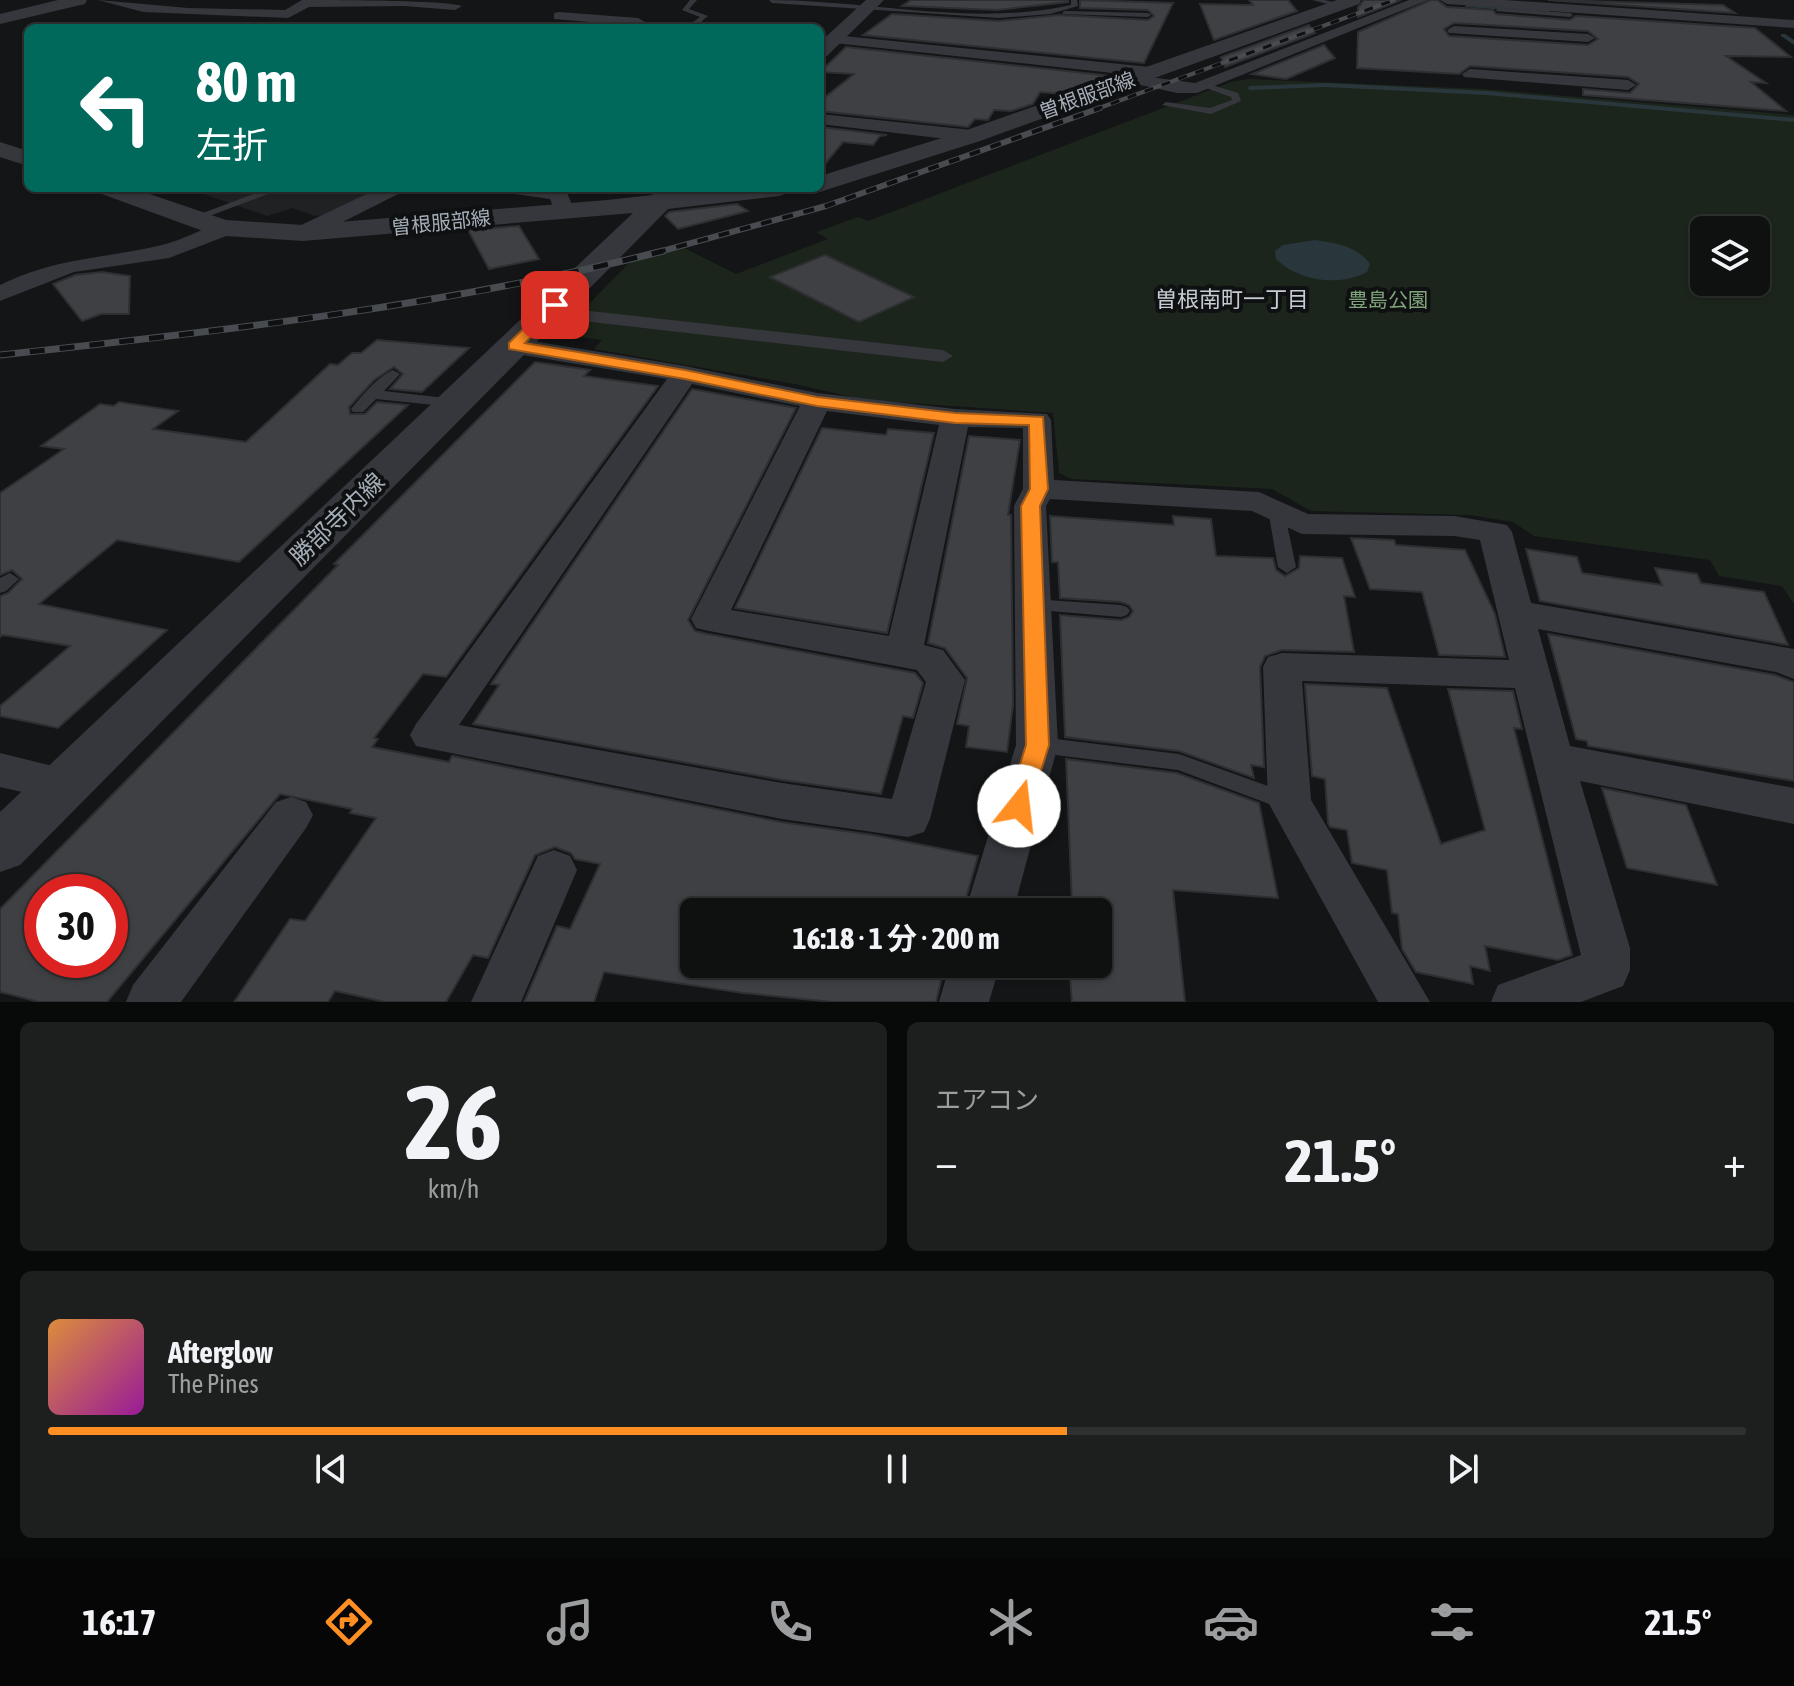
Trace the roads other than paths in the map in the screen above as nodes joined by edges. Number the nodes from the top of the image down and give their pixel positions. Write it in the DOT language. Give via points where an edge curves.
graph roads {
  1 [pos="79,0"];
  2 [pos="105,0"];
  3 [pos="584,0"];
  4 [pos="694,0"];
  5 [pos="1074,0"];
  6 [pos="1315,0"];
  7 [pos="1421,0"];
  8 [pos="1446,0"];
  9 [pos="1609,0"];
  10 [pos="356,1"];
  11 [pos="404,1"];
  12 [pos="772,1"];
  13 [pos="309,2"];
  14 [pos="1346,2"];
  15 [pos="460,3"];
  16 [pos="871,5"];
  17 [pos="1760,7"];
  18 [pos="1498,10"];
  19 [pos="1054,12"];
  20 [pos="1567,12"];
  21 [pos="1623,12"];
  22 [pos="1148,15"];
  23 [pos="438,18"];
  24 [pos="0,19"];
  25 [pos="638,23"];
  26 [pos="694,24"];
  27 [pos="1790,25"];
  28 [pos="1454,30"];
  29 [pos="826,45"];
  30 [pos="1598,50"];
  31 [pos="1141,76"];
  32 [pos="1206,85"];
  33 [pos="1628,85"];
  34 [pos="1640,100"];
  35 [pos="1166,105"];
  36 [pos="824,119"];
  37 [pos="972,136"];
  38 [pos="0,149"];
  39 [pos="24,170"];
  40 [pos="824,183"];
  41 [pos="119,192"];
  42 [pos="268,192"];
  43 [pos="387,192"];
  44 [pos="544,192"];
  45 [pos="714,192"];
  46 [pos="666,195"];
  47 [pos="563,210"];
  48 [pos="192,219"];
  49 [pos="226,228"];
  50 [pos="303,233"];
  51 [pos="0,294"];
  52 [pos="572,315"];
  53 [pos="514,346"];
  54 [pos="943,356"];
  55 [pos="393,374"];
  56 [pos="685,374"];
  57 [pos="372,394"];
  58 [pos="817,401"];
  59 [pos="456,403"];
  60 [pos="358,409"];
  61 [pos="955,418"];
  62 [pos="1039,489"];
  63 [pos="1276,510"];
  64 [pos="1287,567"];
  65 [pos="1032,605"];
  66 [pos="1121,611"];
  67 [pos="1516,613"];
  68 [pos="904,652"];
  69 [pos="1794,665"];
  70 [pos="1531,675"];
  71 [pos="1037,745"];
  72 [pos="1553,759"];
  73 [pos="0,770"];
  74 [pos="66,785"];
  75 [pos="1290,802"];
  76 [pos="1794,806"];
  77 [pos="291,815"];
  78 [pos="0,848"];
  79 [pos="554,870"];
  80 [pos="993,898"];
  81 [pos="971,978"];
  82 [pos="151,1002"];
  83 [pos="496,1002"];
  84 [pos="964,1002"];
  85 [pos="1405,1002"];
  86 [pos="1516,1002"];
  1 -- 24 [label="street"];
  2 -- 13 [label="street" via="188,12 288,14"];
  3 -- 25 [label="street" via="554,19"];
  4 -- 26 [label="lane" via="685,10 705,16"];
  5 -- 19 [label="lane" via="1075,6"];
  6 -- 14 [label="lane"];
  7 -- 32 [label="street"];
  8 -- 20 [label="street"];
  8 -- 28 [label="street"];
  9 -- 21 [label="street"];
  10 -- 11 [label="street"];
  10 -- 13 [label="street"];
  11 -- 15 [label="street"];
  12 -- 16 [label="lane"];
  14 -- 31 [label="street, 曽根服部線"];
  15 -- 23 [label="street"];
  16 -- 19 [label="lane" via="998,14"];
  16 -- 29 [label="street"];
  17 -- 27 [label="street"];
  18 -- 20 [label="lane"];
  19 -- 22 [label="lane"];
  20 -- 21 [label="street"];
  20 -- 30 [label="street"];
  21 -- 27 [label="street"];
  28 -- 30 [label="street"];
  28 -- 33 [label="street" via="1469,69"];
  29 -- 31 [label="street"];
  30 -- 33 [label="street"];
  31 -- 32 [label="street" via="1177,88"];
  31 -- 37 [label="street, 曽根服部線"];
  32 -- 35 [label="lane" via="1225,89 1237,101 1211,111"];
  33 -- 34 [label="street"];
  36 -- 37 [label="street"];
  37 -- 40 [label="street, 曽根服部線"];
  38 -- 39 [label="street"];
  41 -- 48 [label="street, 曽根服部線"];
  42 -- 48 [label="lane"];
  43 -- 50 [label="street"];
  44 -- 47 [label="street" via="559,194"];
  45 -- 46 [label="street, 曽根服部線"];
  46 -- 47 [label="street, 曽根服部線"];
  46 -- 53 [label="street, 勝部寺内線"];
  47 -- 50 [label="street, 曽根服部線"];
  48 -- 49 [label="street, 曽根服部線"];
  49 -- 50 [label="street, 曽根服部線"];
  49 -- 51 [label="street" via="169,251 70,266"];
  52 -- 54 [label="street"];
  53 -- 56 [label="street"];
  53 -- 59 [label="street, 勝部寺内線"];
  55 -- 57 [label="lane"];
  56 -- 58 [label="street"];
  56 -- 68 [label="street" via="430,735 782,801 908,819 946,680 930,660"];
  57 -- 59 [label="lane"];
  57 -- 60 [label="lane"];
  58 -- 61 [label="street"];
  58 -- 68 [label="street" via="709,619"];
  59 -- 74 [label="street, 勝部寺内線"];
  61 -- 62 [label="street" via="1037,420"];
  61 -- 68 [label="street"];
  62 -- 63 [label="street" via="1259,502"];
  62 -- 65 [label="street" via="1030,506"];
  63 -- 64 [label="lane"];
  63 -- 67 [label="street" via="1302,524 1454,526 1495,532"];
  65 -- 66 [label="lane"];
  65 -- 71 [label="street"];
  67 -- 69 [label="street"];
  67 -- 70 [label="street"];
  70 -- 72 [label="street"];
  70 -- 75 [label="street" via="1282,667"];
  71 -- 75 [label="lane" via="1179,762"];
  71 -- 80 [label="street"];
  72 -- 76 [label="street"];
  72 -- 86 [label="street" via="1606,948 1605,970"];
  73 -- 74 [label="street"];
  74 -- 78 [label="street, 勝部寺内線"];
  75 -- 85 [label="street"];
  77 -- 82 [label="street"];
  79 -- 83 [label="street"];
  81 -- 84 [label="street"];
}
